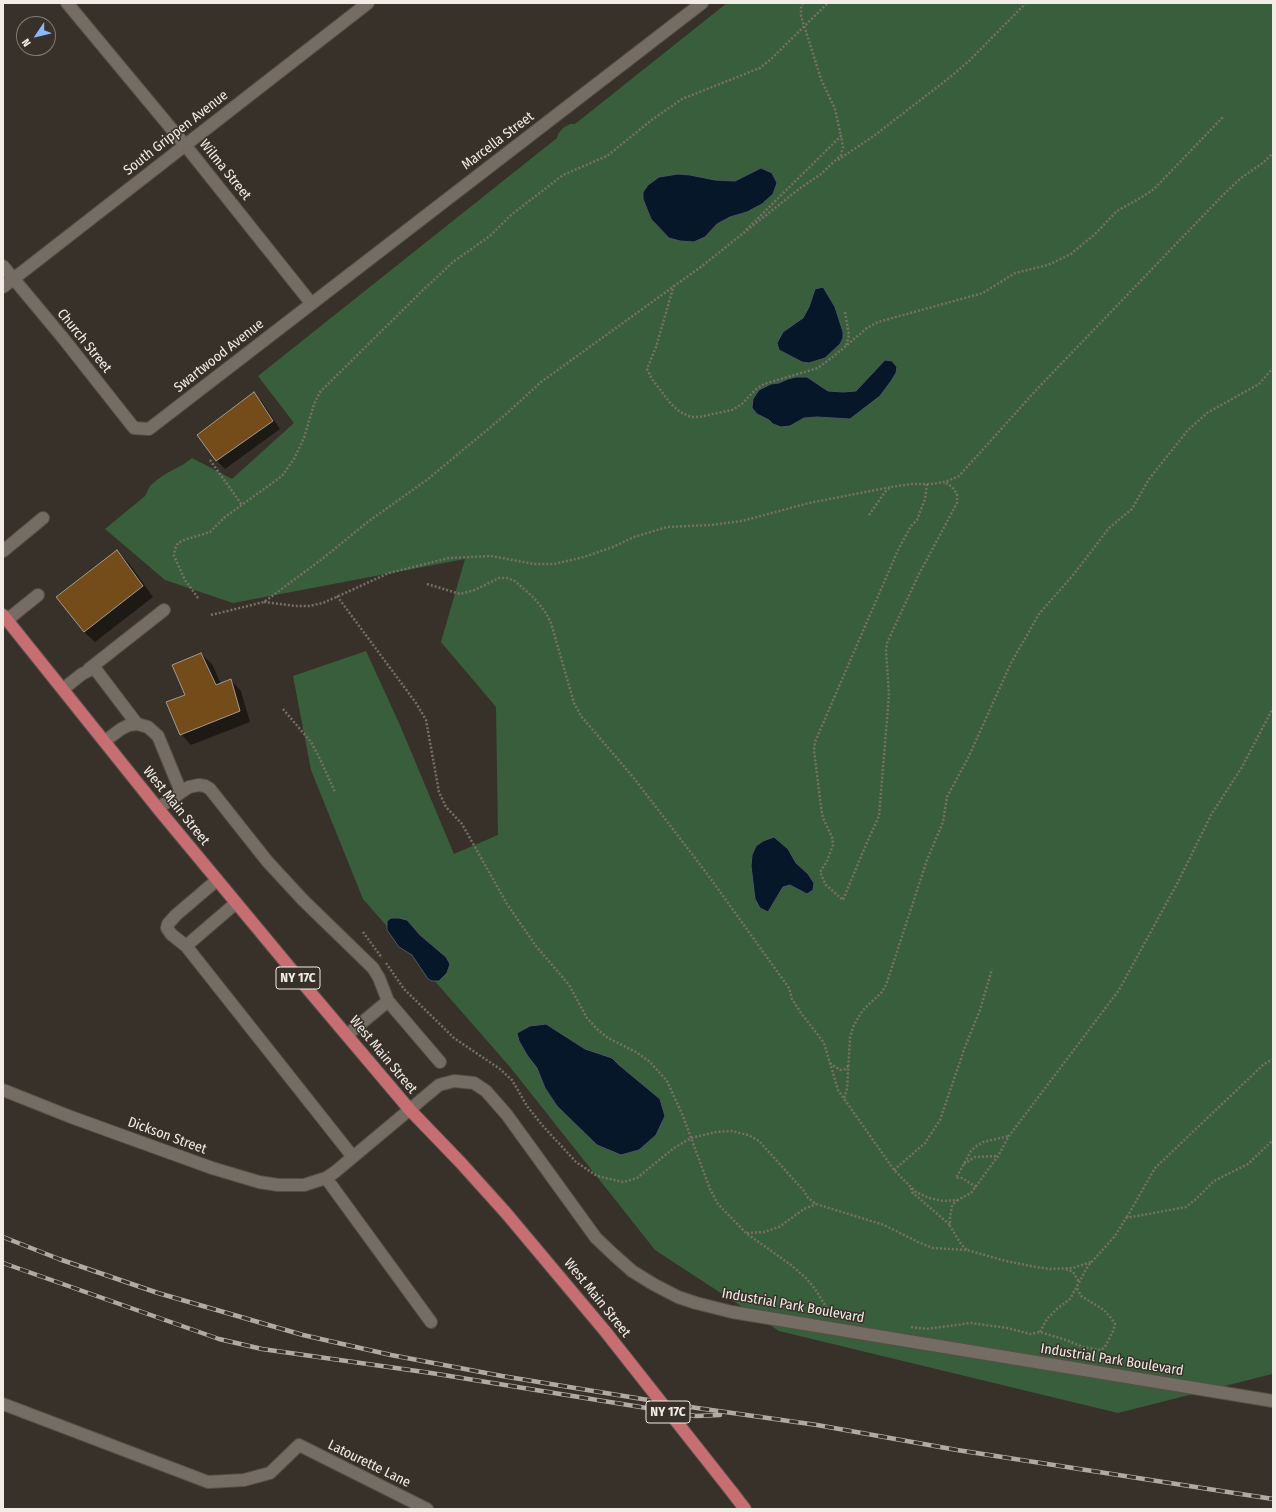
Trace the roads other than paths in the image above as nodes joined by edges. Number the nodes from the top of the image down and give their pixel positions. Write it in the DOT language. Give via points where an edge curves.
graph roads {
  1 [pos="67,3"];
  2 [pos="368,3"];
  3 [pos="702,3"];
  4 [pos="185,145"];
  5 [pos="3,266"];
  6 [pos="13,279"];
  7 [pos="3,287"];
  8 [pos="311,303"];
  9 [pos="143,429"];
  10 [pos="43,518"];
  11 [pos="3,551"];
  12 [pos="38,595"];
  13 [pos="164,610"];
  14 [pos="5,617"];
  15 [pos="89,669"];
  16 [pos="63,689"];
  17 [pos="137,724"];
  18 [pos="104,741"];
  19 [pos="181,792"];
  20 [pos="158,808"];
  21 [pos="217,880"];
  22 [pos="236,903"];
  23 [pos="186,946"];
  24 [pos="388,1001"];
  25 [pos="347,1035"];
  26 [pos="440,1062"];
  27 [pos="3,1090"];
  28 [pos="410,1110"];
  29 [pos="353,1157"];
  30 [pos="326,1178"];
  31 [pos="431,1322"];
  32 [pos="1273,1401"];
  33 [pos="3,1404"];
  34 [pos="427,1509"];
  35 [pos="746,1509"];
  1 -- 4 [label="street, Wilma Street"];
  2 -- 4 [label="street, South Grippen Avenue"];
  3 -- 8 [label="street, Marcella Street"];
  4 -- 6 [label="street, South Grippen Avenue"];
  4 -- 8 [label="street, Wilma Street"];
  5 -- 6 [label="street, Church Street"];
  6 -- 7 [label="street, South Grippen Avenue"];
  6 -- 9 [label="street, Church Street" via="134,428"];
  8 -- 9 [label="street, Swartwood Avenue" via="149,428"];
  10 -- 11 [label="street"];
  12 -- 14 [label="street"];
  13 -- 15 [label="street"];
  14 -- 16 [label="main road, West Main Street / NY 17C"];
  15 -- 16 [label="street"];
  15 -- 17 [label="street" via="96,670"];
  16 -- 18 [label="main road, West Main Street / NY 17C"];
  17 -- 18 [label="street" via="121,729"];
  17 -- 19 [label="street" via="148,726 158,736"];
  18 -- 20 [label="main road, West Main Street / NY 17C"];
  19 -- 20 [label="street"];
  19 -- 24 [label="street" via="199,785 210,789 267,861 372,968"];
  20 -- 21 [label="main road, West Main Street / NY 17C"];
  21 -- 22 [label="main road, West Main Street / NY 17C"];
  21 -- 23 [label="street" via="168,924 167,928 171,934"];
  22 -- 23 [label="street"];
  22 -- 25 [label="main road, West Main Street / NY 17C"];
  23 -- 29 [label="street"];
  24 -- 25 [label="street"];
  24 -- 26 [label="street"];
  25 -- 28 [label="main road, West Main Street / NY 17C"];
  27 -- 30 [label="street, Dickson Street" via="212,1168 259,1182 304,1185"];
  28 -- 29 [label="street, Dickson Street"];
  28 -- 32 [label="street, Industrial Park Boulevard" via="439,1085 454,1081 474,1083 486,1091 507,1115 596,1238 632,1271 678,1297 748,1314"];
  28 -- 35 [label="main road, West Main Street / NY 17C, bridge" via="461,1162 605,1331"];
  29 -- 30 [label="street, Dickson Street"];
  30 -- 31 [label="street"];
  33 -- 34 [label="street, Latourette Lane" via="208,1482 244,1480 270,1473 299,1445"];
}
